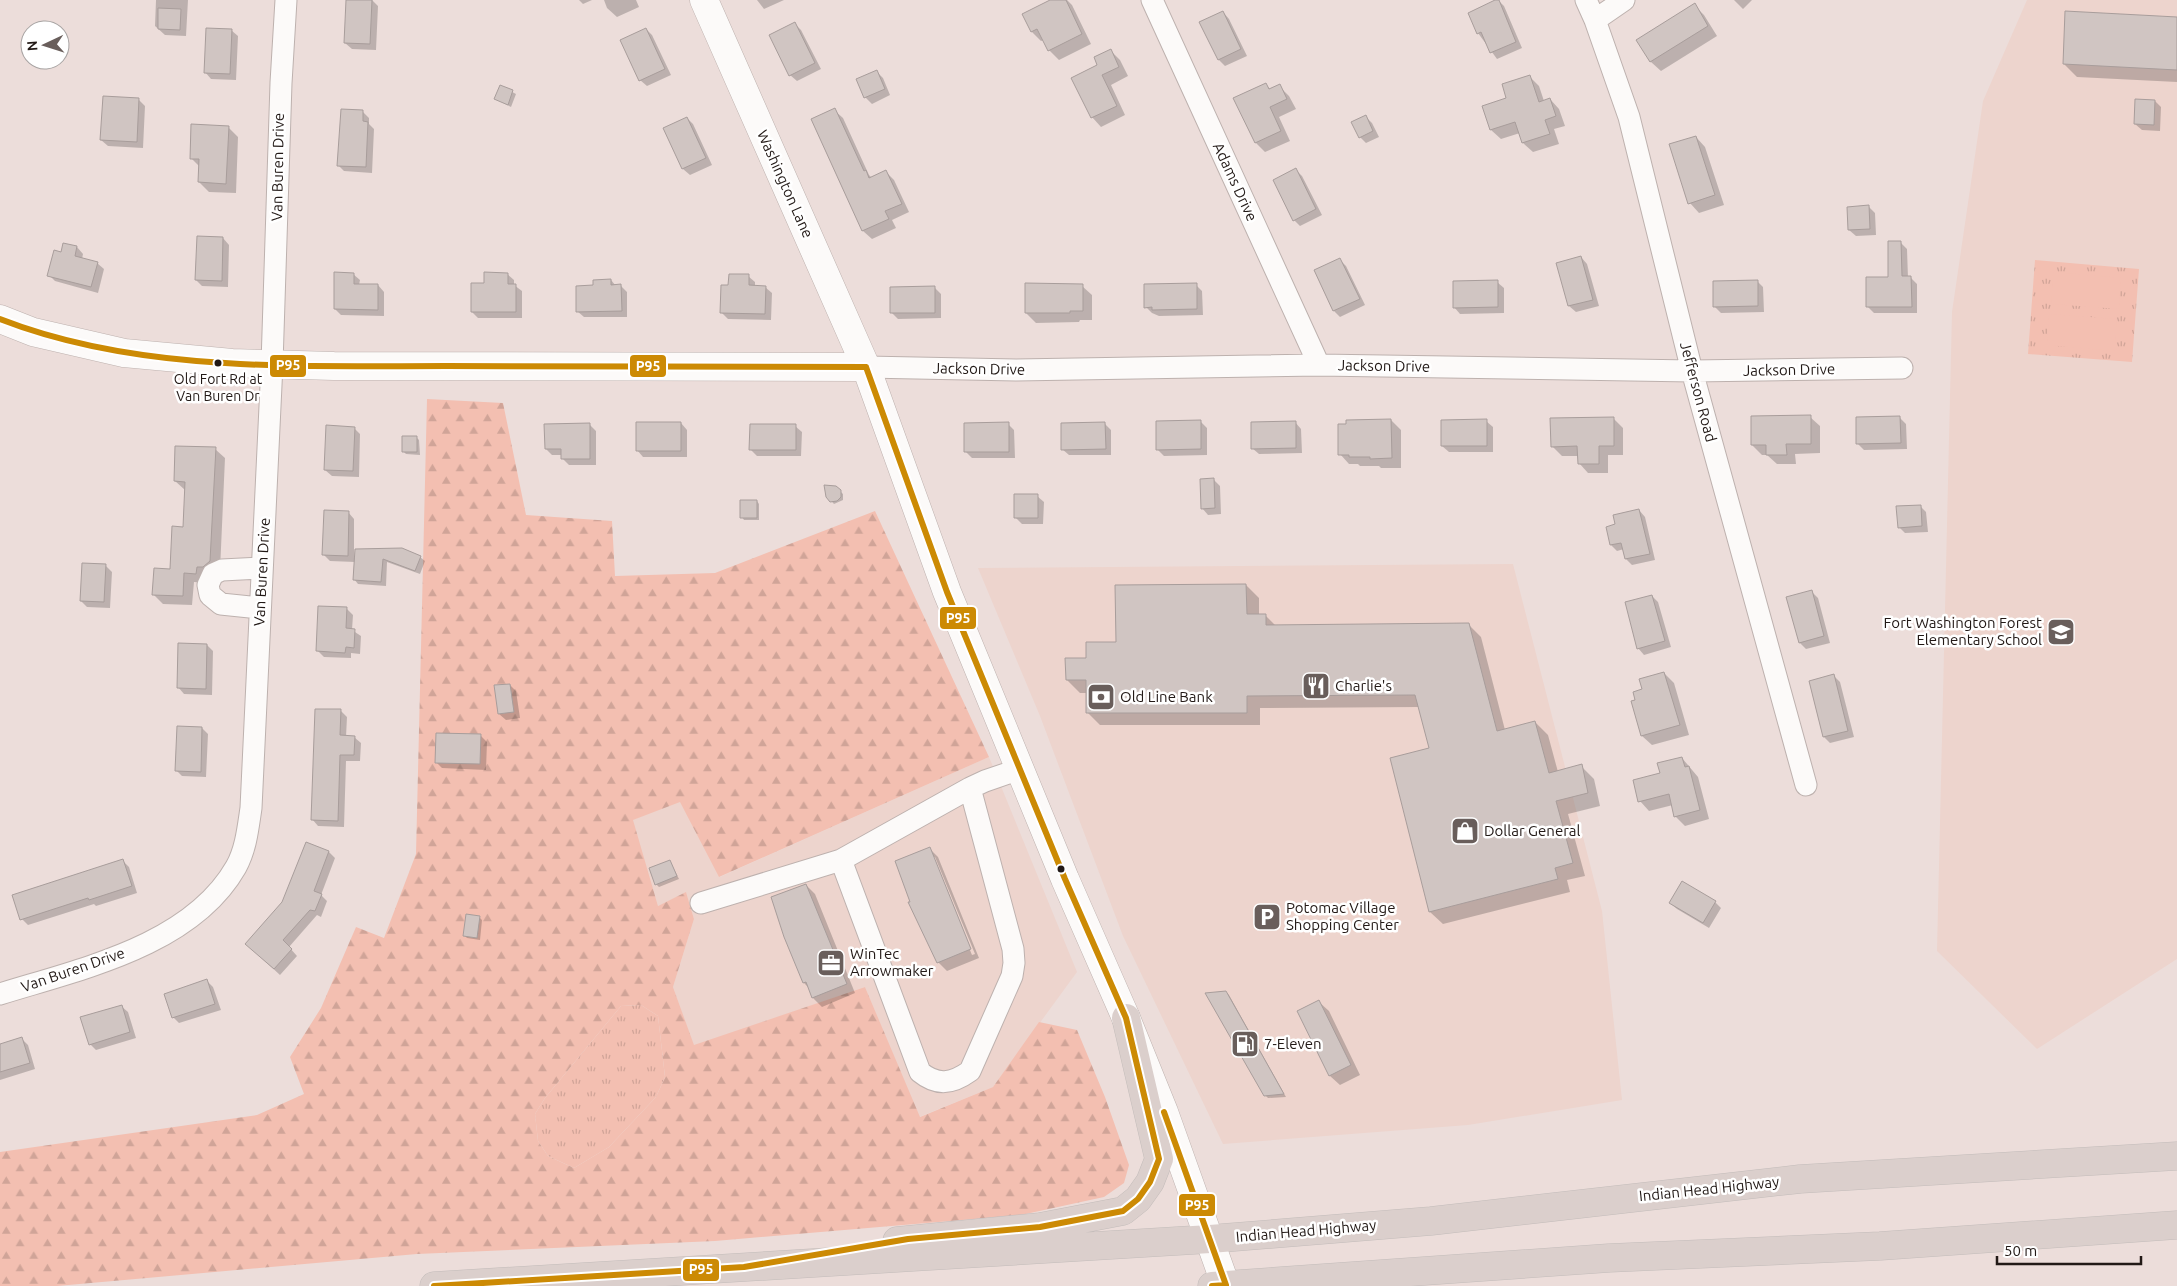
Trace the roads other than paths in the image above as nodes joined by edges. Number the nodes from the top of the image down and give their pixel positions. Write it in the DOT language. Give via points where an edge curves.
graph roads {
  1 [pos="286,0"];
  2 [pos="704,0"];
  3 [pos="1152,0"];
  4 [pos="1586,0"];
  5 [pos="1624,0"];
  6 [pos="1595,20"];
  7 [pos="0,319"];
  8 [pos="272,364"];
  9 [pos="1319,365"];
  10 [pos="866,367"];
  11 [pos="1902,368"];
  12 [pos="1692,371"];
  13 [pos="262,568"];
  14 [pos="260,608"];
  15 [pos="1020,769"];
  16 [pos="1806,785"];
  17 [pos="970,788"];
  18 [pos="841,860"];
  19 [pos="701,903"];
  20 [pos="0,994"];
  21 [pos="1126,1018"];
  22 [pos="2177,1156"];
  23 [pos="2177,1226"];
  24 [pos="1210,1239"];
  25 [pos="744,1267"];
  26 [pos="434,1286"];
  27 [pos="1221,1286"];
  1 -- 8 [label="street, Van Buren Drive" via="280,83"];
  2 -- 10 [label="main road, Washington Lane"];
  3 -- 9 [label="street, Adams Drive"];
  4 -- 6 [label="street, Jefferson Road"];
  5 -- 6 [label="street"];
  6 -- 12 [label="street, Jefferson Road" via="1629,117"];
  7 -- 8 [label="main road" via="33,332 124,353"];
  8 -- 10 [label="main road"];
  8 -- 13 [label="street, Van Buren Drive"];
  9 -- 10 [label="street, Jackson Drive" via="1016,370"];
  9 -- 12 [label="street, Jackson Drive"];
  10 -- 15 [label="main road, Washington Lane" via="947,592"];
  11 -- 12 [label="street, Jackson Drive"];
  12 -- 16 [label="street, Jefferson Road"];
  13 -- 14 [label="street, Van Buren Drive"];
  13 -- 14 [label="street" via="222,570 213,574 208,585 210,595 221,604"];
  14 -- 20 [label="street, Van Buren Drive" via="251,808 247,838 236,866 208,903 156,938 112,959"];
  15 -- 17 [label="street"];
  15 -- 21 [label="main road, Washington Lane"];
  17 -- 18 [label="street"];
  17 -- 18 [label="street" via="1014,963 1012,976 970,1071 961,1077 939,1083 920,1072"];
  18 -- 19 [label="street"];
  21 -- 24 [label="main road, Washington Lane"];
  21 -- 25 [label="highway" via="1159,1159 1150,1182 1138,1199 1123,1211 1040,1227 908,1239"];
  22 -- 24 [label="highway, Indian Head Highway" via="1800,1179 1431,1221"];
  23 -- 27 [label="highway" via="1880,1246 1608,1258"];
  24 -- 25 [label="highway, Indian Head Highway"];
  24 -- 27 [label="main road, Washington Lane"];
  25 -- 26 [label="highway, Indian Head Highway"];
}
